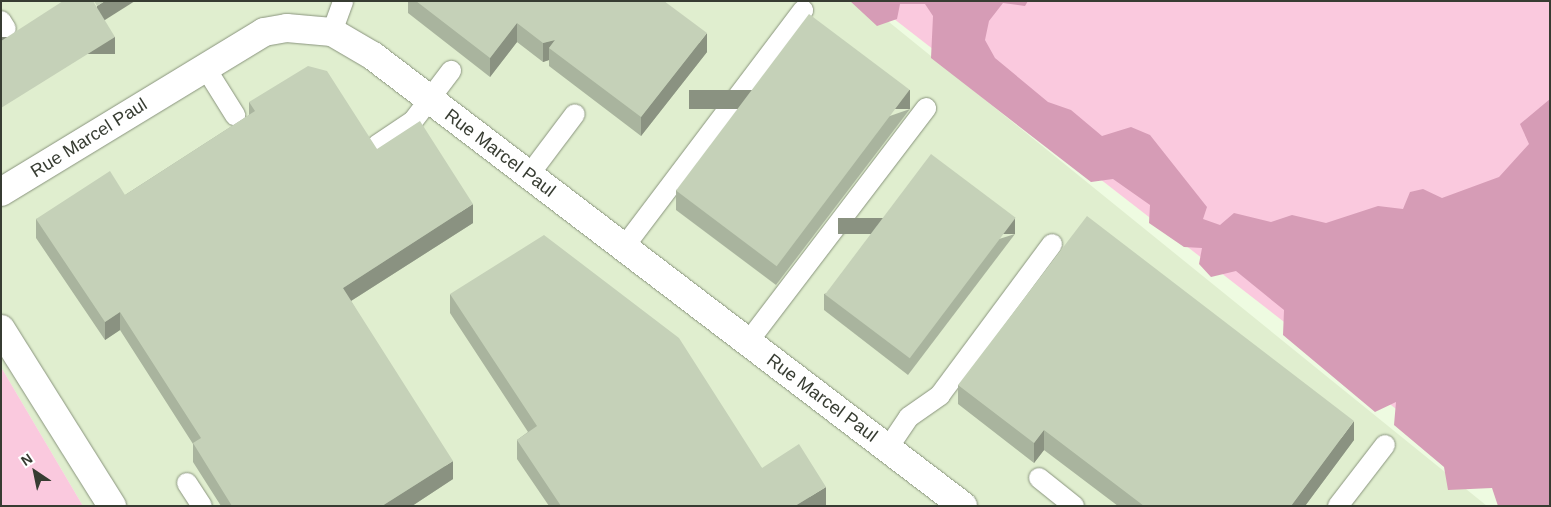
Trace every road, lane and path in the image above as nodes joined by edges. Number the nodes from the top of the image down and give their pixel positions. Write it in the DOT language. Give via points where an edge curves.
graph roads {
  1 [pos="343,1"];
  2 [pos="803,10"];
  3 [pos="332,32"];
  4 [pos="205,67"];
  5 [pos="451,72"];
  6 [pos="430,100"];
  7 [pos="926,108"];
  8 [pos="575,114"];
  9 [pos="235,115"];
  10 [pos="377,145"];
  11 [pos="529,175"];
  12 [pos="1,192"];
  13 [pos="1052,244"];
  14 [pos="624,248"];
  15 [pos="1,329"];
  16 [pos="748,342"];
  17 [pos="1385,445"];
  18 [pos="888,448"];
  19 [pos="1039,478"];
  20 [pos="187,483"];
  21 [pos="112,506"];
  22 [pos="202,506"];
  23 [pos="963,506"];
  24 [pos="1074,506"];
  25 [pos="1338,506"];
  1 -- 3 [label="lane"];
  2 -- 14 [label="lane"];
  3 -- 4 [label="street, Rue Marcel Paul" via="287,28 264,32"];
  3 -- 6 [label="street, Rue Marcel Paul" via="373,56"];
  4 -- 9 [label="lane"];
  4 -- 12 [label="street, Rue Marcel Paul"];
  5 -- 6 [label="lane"];
  6 -- 10 [label="lane" via="413,121"];
  6 -- 11 [label="street, Rue Marcel Paul"];
  7 -- 16 [label="lane"];
  8 -- 11 [label="lane"];
  11 -- 14 [label="street, Rue Marcel Paul"];
  13 -- 18 [label="lane" via="940,394 909,417"];
  14 -- 16 [label="street, Rue Marcel Paul"];
  15 -- 21 [label="street"];
  16 -- 18 [label="street, Rue Marcel Paul"];
  17 -- 25 [label="lane"];
  18 -- 23 [label="street, Rue Marcel Paul"];
  19 -- 24 [label="lane"];
  20 -- 22 [label="lane"];
}
